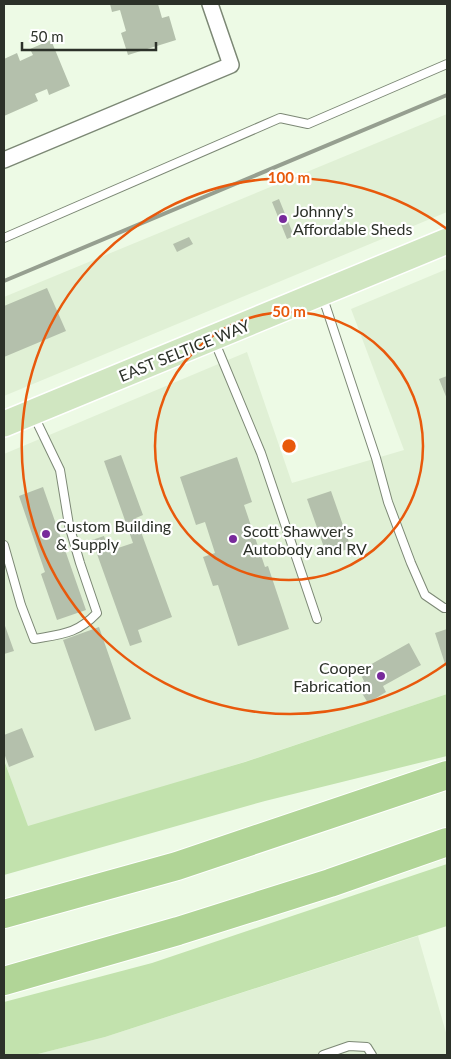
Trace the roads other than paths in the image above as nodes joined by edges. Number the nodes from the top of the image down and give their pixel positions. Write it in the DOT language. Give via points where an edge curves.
graph roads {
  1 [pos="210,4"];
  2 [pos="447,64"];
  3 [pos="4,160"];
  4 [pos="4,238"];
  5 [pos="447,241"];
  6 [pos="322,293"];
  7 [pos="214,338"];
  8 [pos="32,412"];
  9 [pos="4,424"];
  10 [pos="4,544"];
  11 [pos="447,608"];
  12 [pos="317,619"];
  13 [pos="447,775"];
  14 [pos="447,842"];
  15 [pos="4,914"];
  16 [pos="4,981"];
  17 [pos="323,1055"];
  18 [pos="372,1055"];
  1 -- 3 [label="street" via="231,65"];
  2 -- 4 [label="lane" via="308,124 280,118"];
  5 -- 6 [label="main road, EAST SELTICE WAY"];
  6 -- 7 [label="main road, EAST SELTICE WAY"];
  6 -- 11 [label="lane" via="388,502 411,563 426,595"];
  7 -- 8 [label="main road, EAST SELTICE WAY"];
  7 -- 12 [label="lane" via="261,453"];
  8 -- 9 [label="main road, EAST SELTICE WAY"];
  8 -- 10 [label="lane" via="60,470 69,525 97,613 87,624 70,633 34,639"];
  13 -- 15 [label="highway" via="177,866"];
  14 -- 16 [label="highway" via="188,928"];
  17 -- 18 [label="lane" via="349,1046 367,1047"];
}
